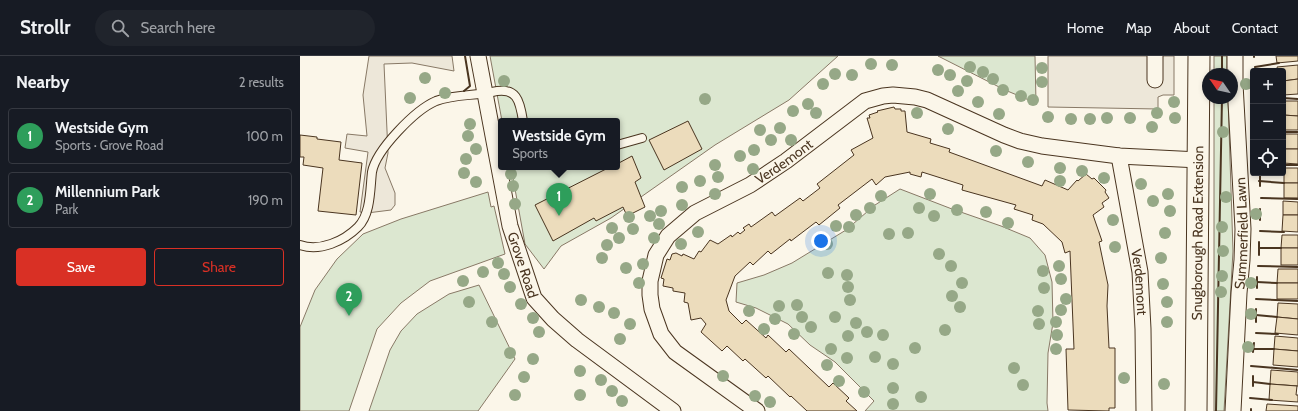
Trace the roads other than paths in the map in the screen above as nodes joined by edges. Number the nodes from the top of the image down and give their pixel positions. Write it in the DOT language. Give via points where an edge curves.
graph roads {
  1 [pos="478,56"];
  2 [pos="1155,56"];
  3 [pos="1200,56"];
  4 [pos="1235,56"];
  5 [pos="1155,80"];
  6 [pos="484,93"];
  7 [pos="523,118"];
  8 [pos="642,138"];
  9 [pos="620,144"];
  10 [pos="1119,156"];
  11 [pos="1199,160"];
  12 [pos="498,165"];
  13 [pos="499,170"];
  14 [pos="300,245"];
  15 [pos="673,411"];
  16 [pos="757,411"];
  17 [pos="1144,411"];
  18 [pos="1196,411"];
  19 [pos="1233,411"];
  1 -- 6 [label="street, Grove Road"];
  2 -- 5 [label="street"];
  3 -- 11 [label="main road, Snugborough Road Extension"];
  4 -- 19 [label="street, Summerfield Lawn" via="1243,229"];
  6 -- 7 [label="lane" via="501,90 514,95 518,99"];
  6 -- 12 [label="street, Grove Road"];
  6 -- 14 [label="lane" via="435,102 414,115 386,144 374,165 366,213 359,226 331,244 318,247"];
  8 -- 9 [label="lane"];
  10 -- 11 [label="street, Verdemont"];
  10 -- 16 [label="street, Verdemont" via="1020,141 927,100 903,95 883,96 865,102 786,162 750,185 695,213 668,236 656,255 650,281 652,310 661,334 675,352"];
  10 -- 17 [label="street, Verdemont" via="1140,272"];
  11 -- 18 [label="main road, Snugborough Road Extension"];
  13 -- 15 [label="street, Grove Road" via="510,226 534,298 577,340"];
}
